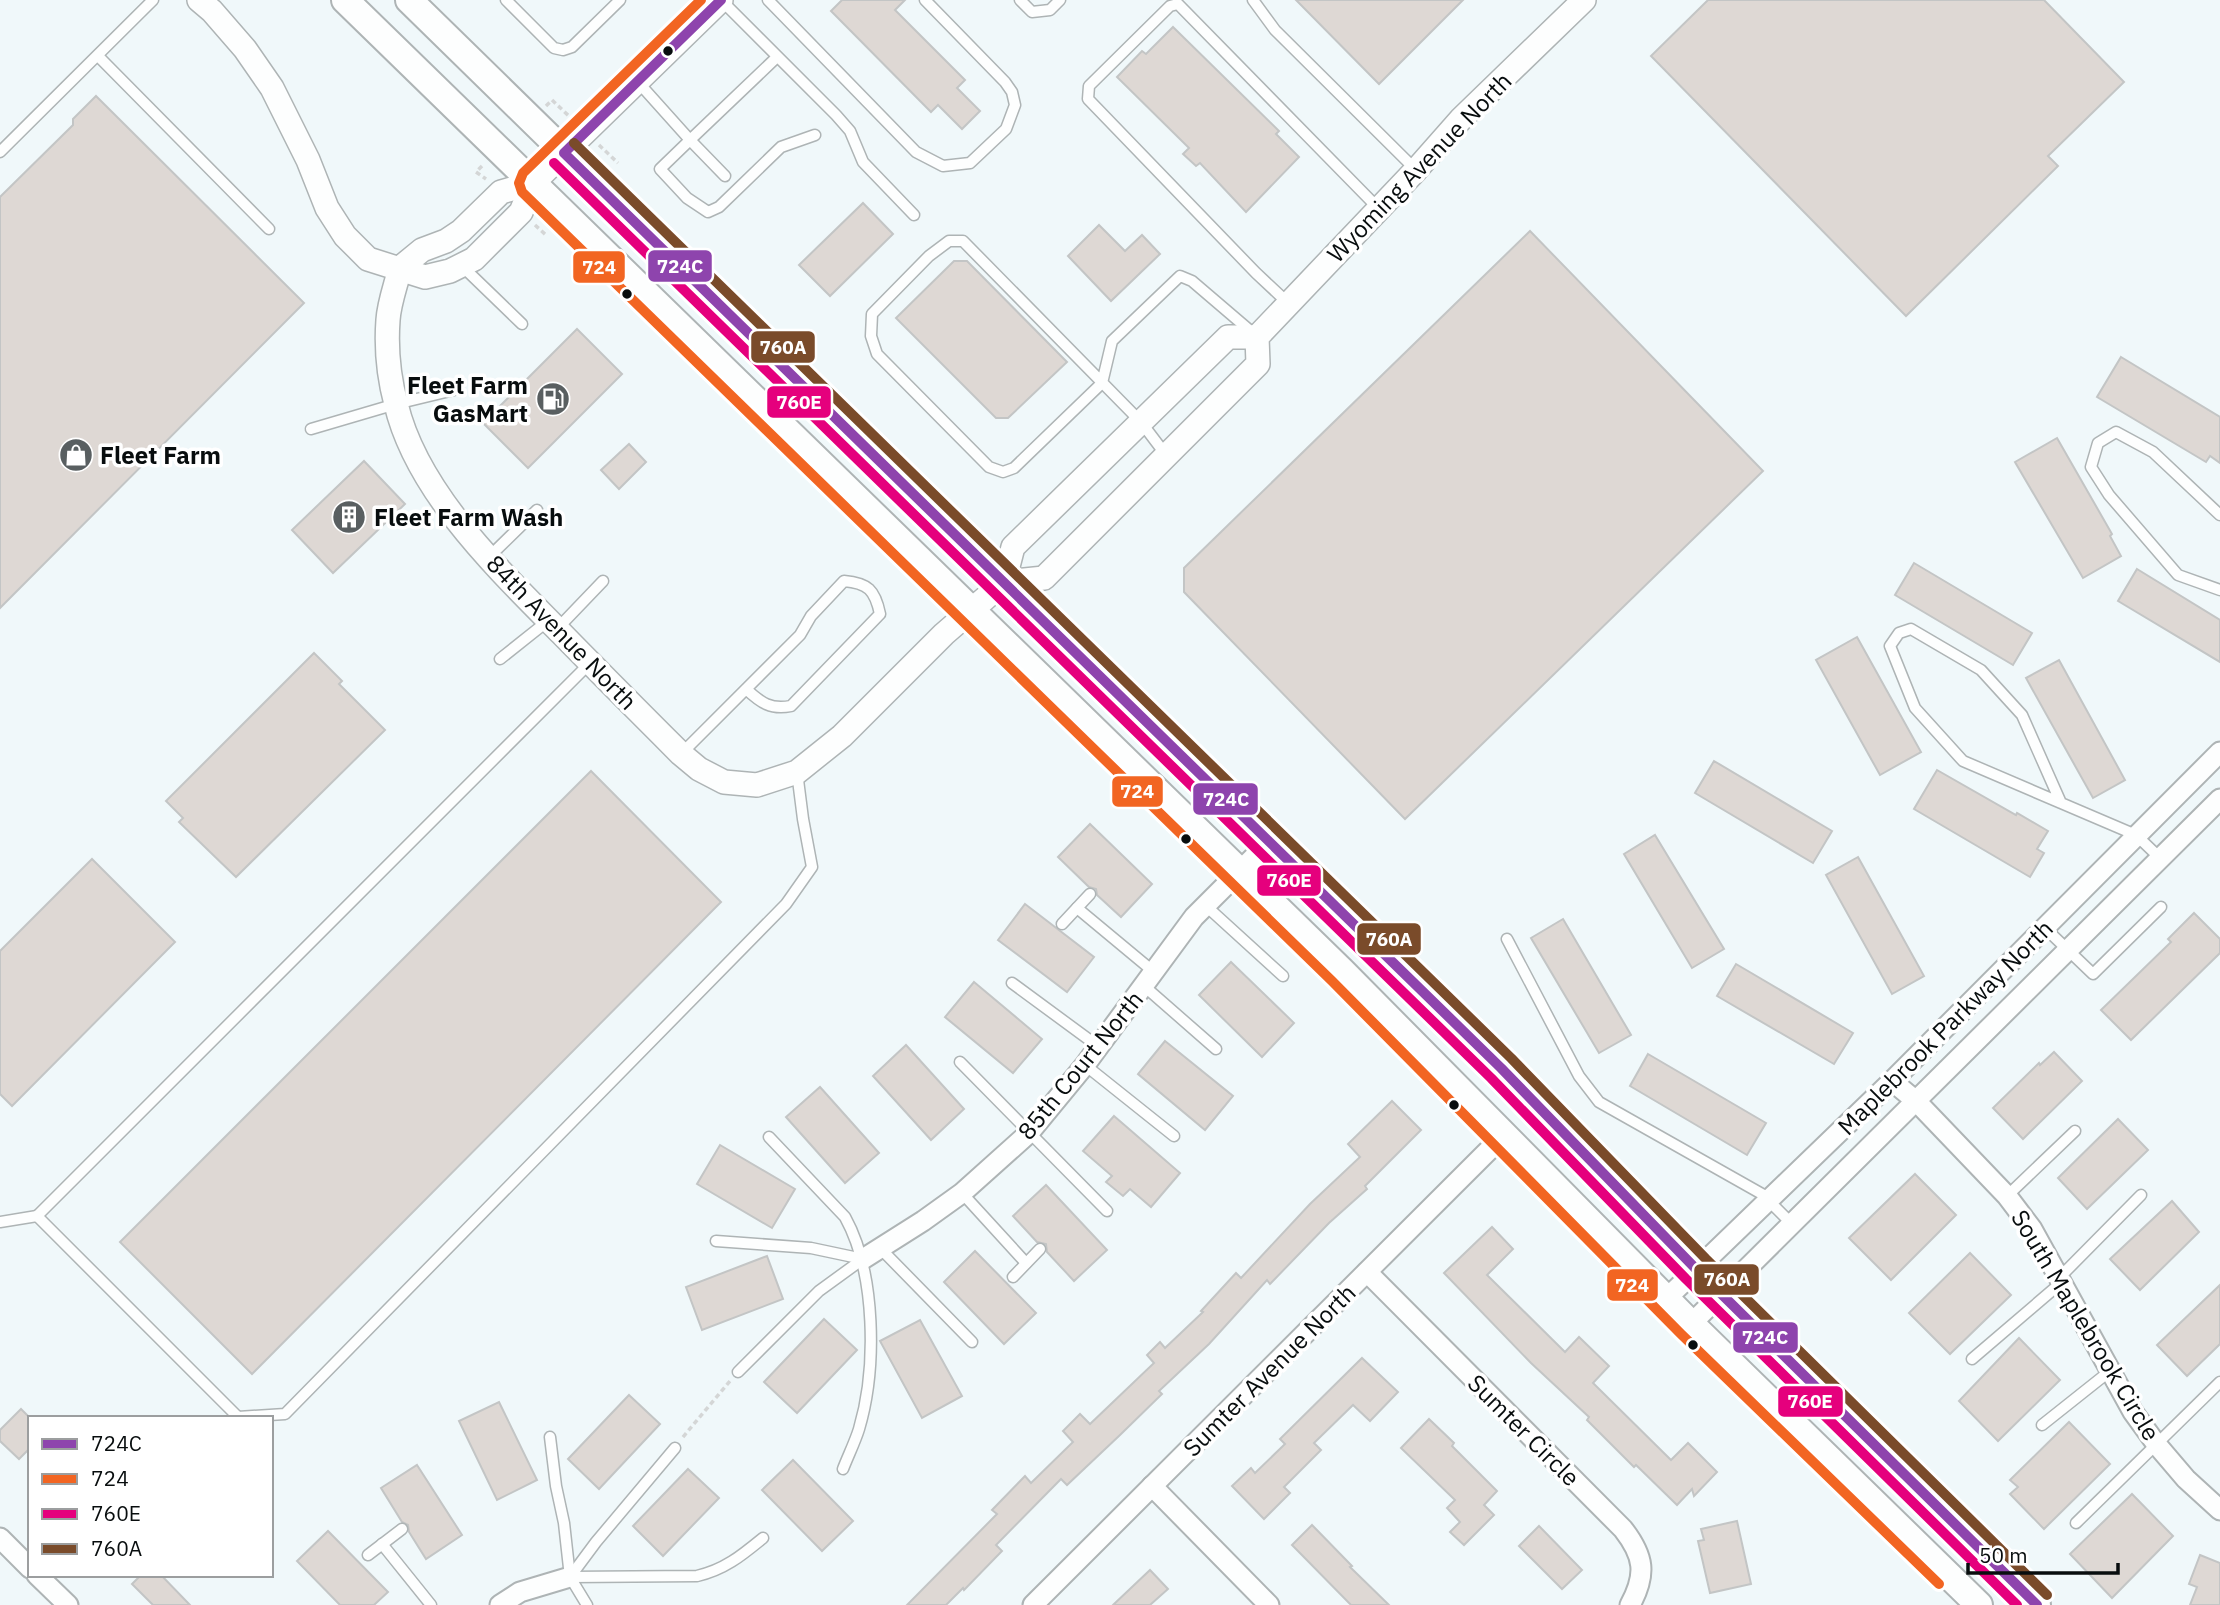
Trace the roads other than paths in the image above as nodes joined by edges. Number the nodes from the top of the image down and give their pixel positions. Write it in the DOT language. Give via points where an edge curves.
graph roads {
  1 [pos="153,0"];
  2 [pos="199,0"];
  3 [pos="345,0"];
  4 [pos="409,0"];
  5 [pos="506,0"];
  6 [pos="620,0"];
  7 [pos="721,0"];
  8 [pos="768,0"];
  9 [pos="925,0"];
  10 [pos="1020,0"];
  11 [pos="1060,0"];
  12 [pos="1253,0"];
  13 [pos="1584,0"];
  14 [pos="98,56"];
  15 [pos="777,57"];
  16 [pos="638,81"];
  17 [pos="815,135"];
  18 [pos="690,140"];
  19 [pos="0,152"];
  20 [pos="564,153"];
  21 [pos="1416,170"];
  22 [pos="725,176"];
  23 [pos="533,183"];
  24 [pos="1379,209"];
  25 [pos="914,215"];
  26 [pos="269,229"];
  27 [pos="461,265"];
  28 [pos="400,268"];
  29 [pos="1288,303"];
  30 [pos="522,324"];
  31 [pos="1257,337"];
  32 [pos="1102,383"];
  33 [pos="454,390"];
  34 [pos="396,404"];
  35 [pos="1141,422"];
  36 [pos="311,429"];
  37 [pos="1166,455"];
  38 [pos="537,510"];
  39 [pos="2220,515"];
  40 [pos="489,557"];
  41 [pos="603,581"];
  42 [pos="1004,582"];
  43 [pos="2220,590"];
  44 [pos="971,610"];
  45 [pos="553,625"];
  46 [pos="500,659"];
  47 [pos="590,663"];
  48 [pos="746,689"];
  49 [pos="2220,752"];
  50 [pos="681,754"];
  51 [pos="797,772"];
  52 [pos="2220,799"];
  53 [pos="2061,803"];
  54 [pos="2136,835"];
  55 [pos="1270,841"];
  56 [pos="2161,858"];
  57 [pos="1239,872"];
  58 [pos="1090,894"];
  59 [pos="1205,905"];
  60 [pos="2161,907"];
  61 [pos="1077,908"];
  62 [pos="1062,924"];
  63 [pos="2045,928"];
  64 [pos="1507,939"];
  65 [pos="2068,950"];
  66 [pos="1283,976"];
  67 [pos="1149,979"];
  68 [pos="1012,983"];
  69 [pos="1099,1047"];
  70 [pos="1216,1049"];
  71 [pos="960,1062"];
  72 [pos="1086,1065"];
  73 [pos="1892,1082"];
  74 [pos="1916,1101"];
  75 [pos="2075,1131"];
  76 [pos="1029,1133"];
  77 [pos="1505,1134"];
  78 [pos="1174,1136"];
  79 [pos="769,1137"];
  80 [pos="962,1193"];
  81 [pos="2141,1195"];
  82 [pos="2007,1196"];
  83 [pos="1769,1200"];
  84 [pos="1107,1211"];
  85 [pos="37,1216"];
  86 [pos="0,1222"];
  87 [pos="1791,1223"];
  88 [pos="716,1241"];
  89 [pos="880,1248"];
  90 [pos="1040,1249"];
  91 [pos="863,1259"];
  92 [pos="1026,1263"];
  93 [pos="1696,1269"];
  94 [pos="1367,1272"];
  95 [pos="1013,1277"];
  96 [pos="2061,1280"];
  97 [pos="1721,1293"];
  98 [pos="1666,1298"];
  99 [pos="1691,1324"];
  100 [pos="972,1342"];
  101 [pos="1972,1359"];
  102 [pos="738,1371"];
  103 [pos="2110,1371"];
  104 [pos="2220,1382"];
  105 [pos="237,1416"];
  106 [pos="254,1416"];
  107 [pos="2042,1425"];
  108 [pos="551,1437"];
  109 [pos="2157,1445"];
  110 [pos="675,1448"];
  111 [pos="843,1469"];
  112 [pos="1152,1486"];
  113 [pos="2220,1510"];
  114 [pos="2076,1523"];
  115 [pos="402,1529"];
  116 [pos="0,1538"];
  117 [pos="763,1538"];
  118 [pos="382,1544"];
  119 [pos="368,1555"];
  120 [pos="28,1566"];
  121 [pos="1949,1574"];
  122 [pos="39,1577"];
  123 [pos="570,1577"];
  124 [pos="505,1604"];
  125 [pos="68,1605"];
  126 [pos="431,1605"];
  127 [pos="587,1605"];
  128 [pos="1032,1605"];
  129 [pos="1269,1605"];
  130 [pos="1630,1605"];
  131 [pos="1960,1605"];
  132 [pos="1979,1605"];
  133 [pos="2037,1605"];
  1 -- 14 [label="lane"];
  2 -- 28 [label="street" via="272,88 327,208 345,236 368,259"];
  3 -- 23 [label="main road"];
  4 -- 20 [label="main road"];
  5 -- 6 [label="lane" via="554,48 564,50"];
  7 -- 15 [label="lane"];
  7 -- 16 [label="street"];
  8 -- 9 [label="lane" via="916,152 943,166 970,163 1006,129 1015,105 1012,92"];
  10 -- 11 [label="lane" via="1032,12 1050,10"];
  12 -- 21 [label="lane" via="1275,30"];
  13 -- 21 [label="street, Wyoming Avenue North"];
  14 -- 19 [label="lane"];
  14 -- 26 [label="lane"];
  15 -- 18 [label="lane"];
  15 -- 25 [label="lane" via="850,131 863,162"];
  16 -- 18 [label="lane"];
  16 -- 20 [label="street"];
  17 -- 18 [label="lane" via="781,147 719,207 708,212 687,198 660,169"];
  18 -- 22 [label="lane"];
  20 -- 23 [label="street"];
  20 -- 42 [label="main road"];
  21 -- 24 [label="street, Wyoming Avenue North"];
  23 -- 27 [label="street" via="521,212 474,259"];
  23 -- 28 [label="street" via="501,192 461,231 422,250"];
  23 -- 44 [label="main road"];
  24 -- 29 [label="street, Wyoming Avenue North"];
  24 -- 29 [label="lane" via="1178,4 1170,6 1089,86 1088,99"];
  27 -- 28 [label="street" via="425,277"];
  27 -- 30 [label="lane"];
  28 -- 34 [label="street, 84th Avenue North" via="388,318 388,356"];
  29 -- 31 [label="street, Wyoming Avenue North"];
  31 -- 32 [label="lane" via="1192,281 1180,276 1112,341"];
  31 -- 35 [label="street" via="1228,337"];
  31 -- 37 [label="street" via="1258,364"];
  32 -- 32 [label="lane" via="963,241 949,241 929,256 872,314 871,335 877,355 989,467 1003,472 1014,468"];
  32 -- 35 [label="lane"];
  33 -- 34 [label="lane"];
  34 -- 36 [label="lane"];
  34 -- 40 [label="street, 84th Avenue North" via="424,471"];
  35 -- 37 [label="lane"];
  35 -- 42 [label="street" via="1013,547"];
  37 -- 42 [label="street" via="1044,578"];
  38 -- 40 [label="lane"];
  39 -- 43 [label="lane" via="2153,452 2116,432 2098,443 2091,467 2109,495 2178,575"];
  40 -- 45 [label="street, 84th Avenue North"];
  41 -- 45 [label="lane"];
  42 -- 44 [label="street"];
  42 -- 55 [label="main road"];
  44 -- 51 [label="street" via="842,736"];
  44 -- 57 [label="main road"];
  45 -- 46 [label="lane"];
  45 -- 47 [label="street, 84th Avenue North"];
  47 -- 50 [label="street, 84th Avenue North"];
  47 -- 85 [label="lane"];
  48 -- 48 [label="lane" via="775,709 792,706 880,614 877,597 861,583 844,581 800,635"];
  48 -- 50 [label="lane"];
  49 -- 54 [label="street, Maplebrook Parkway North"];
  50 -- 51 [label="street, 84th Avenue North" via="724,782 757,785"];
  51 -- 106 [label="lane" via="813,867 786,904 285,1414"];
  52 -- 56 [label="street, Maplebrook Parkway North"];
  53 -- 53 [label="lane" via="2022,715 1981,670 1911,629 1899,634 1890,646 1915,708 1963,761"];
  53 -- 54 [label="lane"];
  54 -- 56 [label="lane"];
  54 -- 63 [label="street, Maplebrook Parkway North"];
  55 -- 57 [label="street, 85th Court North"];
  55 -- 93 [label="main road" via="1501,1068"];
  56 -- 65 [label="street, Maplebrook Parkway North"];
  57 -- 59 [label="street, 85th Court North"];
  57 -- 77 [label="main road"];
  58 -- 61 [label="lane"];
  59 -- 66 [label="lane"];
  59 -- 67 [label="street, 85th Court North"];
  60 -- 65 [label="lane" via="2093,974"];
  61 -- 62 [label="lane"];
  61 -- 67 [label="lane"];
  63 -- 65 [label="lane"];
  63 -- 73 [label="street, Maplebrook Parkway North"];
  64 -- 83 [label="lane" via="1579,1076 1600,1102"];
  65 -- 74 [label="street, Maplebrook Parkway North"];
  67 -- 69 [label="street, 85th Court North"];
  67 -- 70 [label="lane"];
  68 -- 69 [label="lane"];
  69 -- 72 [label="street, 85th Court North"];
  71 -- 76 [label="lane"];
  72 -- 76 [label="street, 85th Court North"];
  72 -- 78 [label="lane"];
  73 -- 74 [label="street, South Maplebrook Circle"];
  73 -- 83 [label="street, Maplebrook Parkway North"];
  74 -- 82 [label="street, South Maplebrook Circle"];
  74 -- 87 [label="street, Maplebrook Parkway North"];
  75 -- 82 [label="lane"];
  76 -- 80 [label="street, 85th Court North"];
  76 -- 84 [label="lane"];
  77 -- 94 [label="street, Sumter Avenue North"];
  77 -- 98 [label="main road"];
  79 -- 91 [label="lane" via="845,1217"];
  80 -- 89 [label="street, 85th Court North"];
  80 -- 92 [label="lane"];
  81 -- 96 [label="lane"];
  82 -- 96 [label="street, South Maplebrook Circle"];
  83 -- 87 [label="lane"];
  83 -- 93 [label="street, Maplebrook Parkway North"];
  85 -- 86 [label="lane"];
  85 -- 105 [label="lane"];
  87 -- 97 [label="street, Maplebrook Parkway North"];
  88 -- 91 [label="lane" via="811,1248"];
  89 -- 91 [label="street, 85th Court North"];
  89 -- 100 [label="lane"];
  90 -- 92 [label="lane"];
  91 -- 102 [label="lane" via="819,1291"];
  91 -- 111 [label="lane" via="871,1362 859,1430"];
  92 -- 95 [label="lane"];
  93 -- 97 [label="main road"];
  93 -- 98 [label="street, Maplebrook Parkway North"];
  94 -- 112 [label="street, Sumter Avenue North"];
  94 -- 130 [label="street, Sumter Circle" via="1623,1529 1637,1547 1641,1568 1639,1590"];
  96 -- 101 [label="lane"];
  96 -- 103 [label="street, South Maplebrook Circle"];
  97 -- 99 [label="street, Maplebrook Parkway North"];
  97 -- 133 [label="main road"];
  98 -- 99 [label="main road"];
  99 -- 121 [label="main road"];
  103 -- 107 [label="lane"];
  103 -- 109 [label="street, South Maplebrook Circle"];
  104 -- 109 [label="lane"];
  108 -- 123 [label="lane"];
  109 -- 113 [label="street, South Maplebrook Circle"];
  109 -- 114 [label="lane"];
  110 -- 123 [label="lane"];
  112 -- 128 [label="street, Sumter Avenue North"];
  112 -- 129 [label="street"];
  115 -- 118 [label="lane"];
  116 -- 120 [label="street"];
  117 -- 123 [label="lane" via="733,1563 697,1576"];
  118 -- 119 [label="lane"];
  118 -- 126 [label="lane"];
  121 -- 131 [label="main road"];
  121 -- 132 [label="main road"];
  122 -- 125 [label="street"];
  123 -- 124 [label="street" via="520,1592"];
  123 -- 127 [label="lane"];
}
